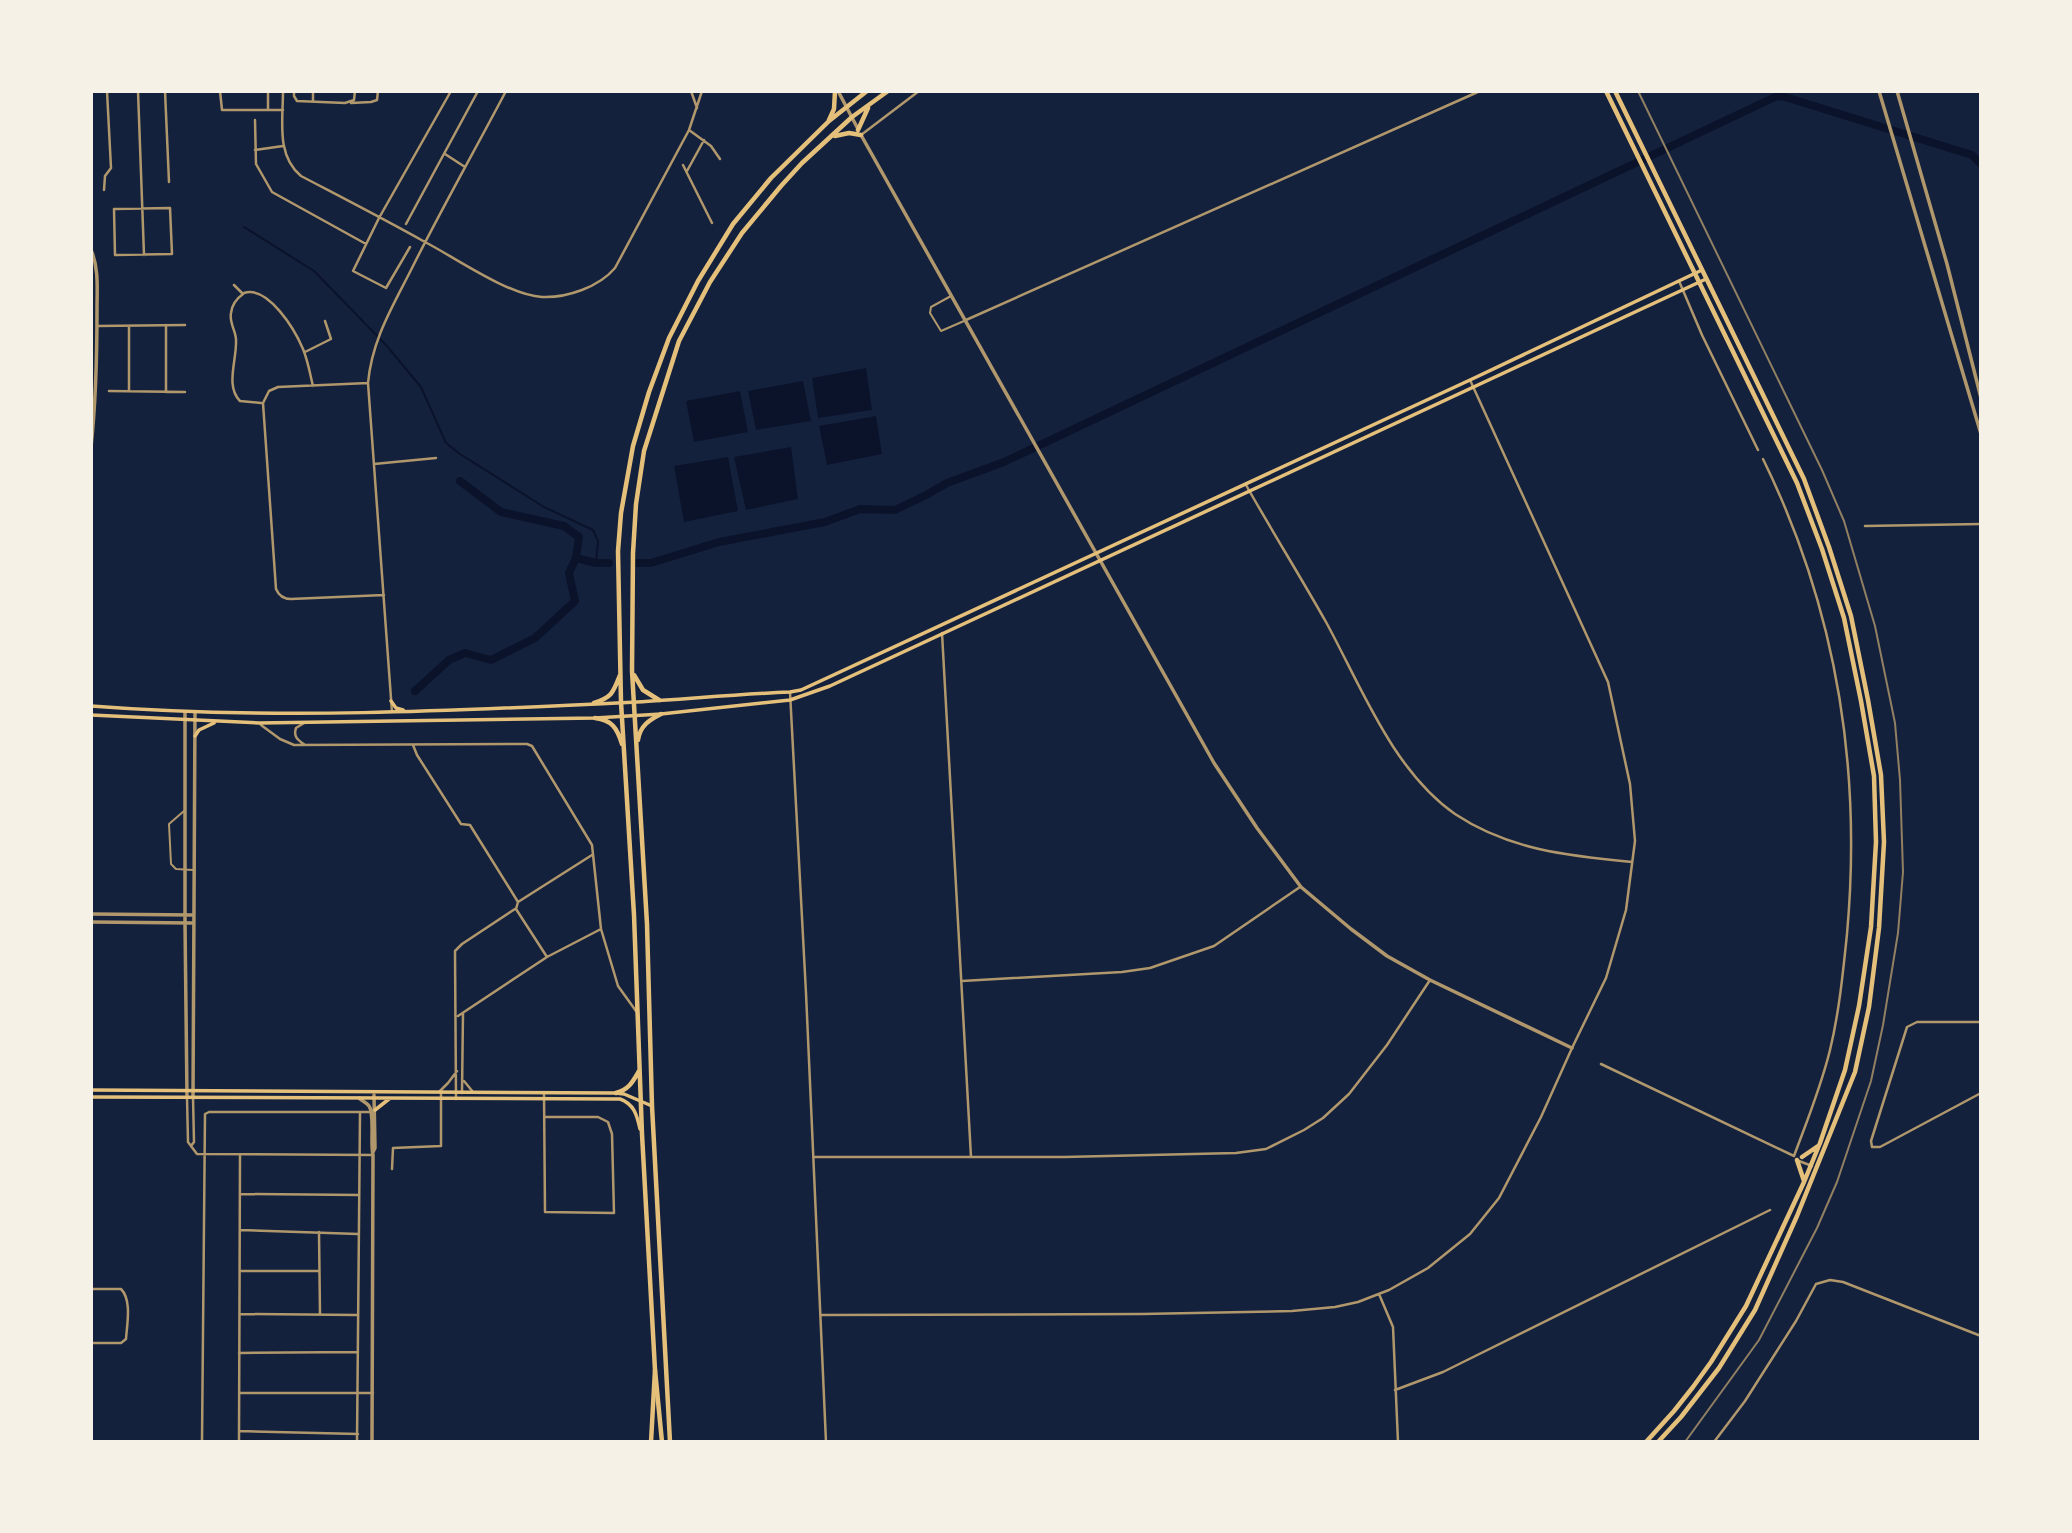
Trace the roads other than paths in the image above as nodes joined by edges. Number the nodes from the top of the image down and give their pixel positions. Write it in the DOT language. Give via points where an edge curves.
graph roads {
  1 [pos="107,91"];
  2 [pos="138,91"];
  3 [pos="165,91"];
  4 [pos="220,91"];
  5 [pos="268,91"];
  6 [pos="283,91"];
  7 [pos="294,91"];
  8 [pos="313,91"];
  9 [pos="355,91"];
  10 [pos="378,91"];
  11 [pos="451,91"];
  12 [pos="478,91"];
  13 [pos="506,91"];
  14 [pos="691,91"];
  15 [pos="702,91"];
  16 [pos="837,91"];
  17 [pos="855,91"];
  18 [pos="867,91"];
  19 [pos="888,91"];
  20 [pos="919,91"];
  21 [pos="1480,91"];
  22 [pos="1606,91"];
  23 [pos="1615,91"];
  24 [pos="1879,91"];
  25 [pos="1896,91"];
  26 [pos="313,101"];
  27 [pos="350,103"];
  28 [pos="870,104"];
  29 [pos="846,107"];
  30 [pos="698,108"];
  31 [pos="268,110"];
  32 [pos="283,110"];
  33 [pos="852,117"];
  34 [pos="255,120"];
  35 [pos="829,121"];
  36 [pos="689,130"];
  37 [pos="860,132"];
  38 [pos="831,138"];
  39 [pos="704,140"];
  40 [pos="283,146"];
  41 [pos="254,149"];
  42 [pos="445,154"];
  43 [pos="720,159"];
  44 [pos="683,165"];
  45 [pos="465,167"];
  46 [pos="686,172"];
  47 [pos="169,182"];
  48 [pos="104,190"];
  49 [pos="142,208"];
  50 [pos="379,218"];
  51 [pos="712,223"];
  52 [pos="406,224"];
  53 [pos="425,242"];
  54 [pos="366,244"];
  55 [pos="410,247"];
  56 [pos="91,250"];
  57 [pos="144,255"];
  58 [pos="1702,270"];
  59 [pos="1695,274"];
  60 [pos="1706,279"];
  61 [pos="1679,281"];
  62 [pos="1700,282"];
  63 [pos="234,285"];
  64 [pos="1683,291"];
  65 [pos="243,294"];
  66 [pos="952,295"];
  67 [pos="91,315"];
  68 [pos="97,315"];
  69 [pos="966,320"];
  70 [pos="325,321"];
  71 [pos="166,325"];
  72 [pos="185,325"];
  73 [pos="97,326"];
  74 [pos="129,326"];
  75 [pos="304,352"];
  76 [pos="1470,380"];
  77 [pos="368,383"];
  78 [pos="313,386"];
  79 [pos="1474,387"];
  80 [pos="109,391"];
  81 [pos="129,391"];
  82 [pos="166,391"];
  83 [pos="185,391"];
  84 [pos="1981,398"];
  85 [pos="263,402"];
  86 [pos="1981,434"];
  87 [pos="91,447"];
  88 [pos="1758,450"];
  89 [pos="436,458"];
  90 [pos="1763,459"];
  91 [pos="374,464"];
  92 [pos="1245,484"];
  93 [pos="1249,490"];
  94 [pos="1981,523"];
  95 [pos="1866,526"];
  96 [pos="1097,552"];
  97 [pos="1101,560"];
  98 [pos="384,595"];
  99 [pos="942,634"];
  100 [pos="632,671"];
  101 [pos="621,673"];
  102 [pos="790,692"];
  103 [pos="659,700"];
  104 [pos="790,700"];
  105 [pos="391,701"];
  106 [pos="621,702"];
  107 [pos="634,702"];
  108 [pos="594,703"];
  109 [pos="91,706"];
  110 [pos="409,711"];
  111 [pos="185,712"];
  112 [pos="195,712"];
  113 [pos="392,712"];
  114 [pos="661,714"];
  115 [pos="91,715"];
  116 [pos="635,715"];
  117 [pos="622,716"];
  118 [pos="595,718"];
  119 [pos="185,720"];
  120 [pos="409,720"];
  121 [pos="195,721"];
  122 [pos="374,721"];
  123 [pos="216,722"];
  124 [pos="307,722"];
  125 [pos="259,723"];
  126 [pos="195,736"];
  127 [pos="305,745"];
  128 [pos="413,745"];
  129 [pos="636,748"];
  130 [pos="624,751"];
  131 [pos="185,811"];
  132 [pos="593,854"];
  133 [pos="1632,862"];
  134 [pos="185,870"];
  135 [pos="193,870"];
  136 [pos="1301,887"];
  137 [pos="518,902"];
  138 [pos="516,909"];
  139 [pos="91,914"];
  140 [pos="185,914"];
  141 [pos="193,915"];
  142 [pos="91,922"];
  143 [pos="185,923"];
  144 [pos="193,923"];
  145 [pos="601,929"];
  146 [pos="547,957"];
  147 [pos="1430,980"];
  148 [pos="962,981"];
  149 [pos="463,1013"];
  150 [pos="638,1013"];
  151 [pos="456,1017"];
  152 [pos="1981,1022"];
  153 [pos="1572,1048"];
  154 [pos="1601,1064"];
  155 [pos="457,1070"];
  156 [pos="640,1071"];
  157 [pos="462,1078"];
  158 [pos="91,1090"];
  159 [pos="187,1091"];
  160 [pos="193,1091"];
  161 [pos="374,1092"];
  162 [pos="440,1092"];
  163 [pos="459,1092"];
  164 [pos="474,1092"];
  165 [pos="544,1093"];
  166 [pos="616,1093"];
  167 [pos="1981,1093"];
  168 [pos="91,1097"];
  169 [pos="187,1097"];
  170 [pos="193,1097"];
  171 [pos="359,1098"];
  172 [pos="374,1098"];
  173 [pos="391,1098"];
  174 [pos="456,1098"];
  175 [pos="441,1099"];
  176 [pos="462,1099"];
  177 [pos="544,1099"];
  178 [pos="641,1101"];
  179 [pos="652,1106"];
  180 [pos="360,1111"];
  181 [pos="373,1111"];
  182 [pos="544,1118"];
  183 [pos="642,1134"];
  184 [pos="1820,1143"];
  185 [pos="191,1146"];
  186 [pos="373,1153"];
  187 [pos="204,1155"];
  188 [pos="240,1155"];
  189 [pos="359,1155"];
  190 [pos="813,1157"];
  191 [pos="971,1157"];
  192 [pos="1797,1158"];
  193 [pos="1815,1165"];
  194 [pos="392,1170"];
  195 [pos="1804,1182"];
  196 [pos="646,1193"];
  197 [pos="656,1193"];
  198 [pos="240,1194"];
  199 [pos="359,1195"];
  200 [pos="1770,1210"];
  201 [pos="240,1230"];
  202 [pos="319,1232"];
  203 [pos="358,1234"];
  204 [pos="240,1270"];
  205 [pos="319,1270"];
  206 [pos="91,1289"];
  207 [pos="1379,1294"];
  208 [pos="240,1314"];
  209 [pos="320,1314"];
  210 [pos="357,1315"];
  211 [pos="821,1315"];
  212 [pos="1981,1336"];
  213 [pos="91,1343"];
  214 [pos="358,1352"];
  215 [pos="239,1353"];
  216 [pos="655,1370"];
  217 [pos="1395,1390"];
  218 [pos="239,1393"];
  219 [pos="358,1393"];
  220 [pos="373,1393"];
  221 [pos="239,1431"];
  222 [pos="358,1434"];
  223 [pos="202,1442"];
  224 [pos="239,1442"];
  225 [pos="357,1442"];
  226 [pos="372,1442"];
  227 [pos="651,1442"];
  228 [pos="662,1442"];
  229 [pos="671,1442"];
  230 [pos="825,1442"];
  231 [pos="1398,1442"];
  232 [pos="1646,1442"];
  233 [pos="1658,1442"];
  234 [pos="1714,1442"];
  1 -- 48 [label="street" via="111,168"];
  2 -- 49 [label="street"];
  3 -- 47 [label="street"];
  4 -- 31 [label="street" via="222,110"];
  5 -- 31 [label="street"];
  6 -- 32 [label="street"];
  7 -- 26 [label="street" via="297,101"];
  8 -- 26 [label="street"];
  9 -- 27 [label="street"];
  10 -- 27 [label="street" via="377,100"];
  11 -- 50 [label="street"];
  12 -- 42 [label="street"];
  13 -- 45 [label="street"];
  14 -- 30 [label="street"];
  15 -- 30 [label="street"];
  16 -- 29 [label="street"];
  16 -- 35 [label="main road"];
  17 -- 18 [label="main road"];
  18 -- 29 [label="main road"];
  19 -- 28 [label="main road"];
  20 -- 37 [label="street"];
  21 -- 69 [label="street"];
  22 -- 59 [label="main road"];
  23 -- 58 [label="main road"];
  24 -- 86 [label="street"];
  25 -- 84 [label="street"];
  26 -- 27 [label="street"];
  28 -- 33 [label="main road"];
  28 -- 37 [label="main road"];
  29 -- 33 [label="street"];
  29 -- 35 [label="main road"];
  30 -- 36 [label="street"];
  31 -- 32 [label="street"];
  32 -- 40 [label="street"];
  33 -- 37 [label="street"];
  33 -- 38 [label="main road"];
  34 -- 41 [label="street"];
  35 -- 101 [label="main road" via="786,162 733,224 669,338 633,446 621,513"];
  36 -- 39 [label="street"];
  36 -- 53 [label="street" via="615,268 590,287 553,296 525,293"];
  37 -- 38 [label="main road"];
  37 -- 66 [label="street"];
  38 -- 100 [label="main road" via="795,171 742,233 679,341 644,451 636,504"];
  39 -- 43 [label="street"];
  39 -- 46 [label="street"];
  40 -- 41 [label="street"];
  40 -- 50 [label="street" via="288,162 302,176"];
  41 -- 54 [label="street" via="256,164 273,192"];
  42 -- 45 [label="street"];
  42 -- 52 [label="street"];
  44 -- 46 [label="street"];
  45 -- 53 [label="street"];
  46 -- 51 [label="street"];
  49 -- 57 [label="street"];
  49 -- 57 [label="street" via="171,210 172,254"];
  49 -- 57 [label="street" via="113,210 114,254"];
  50 -- 53 [label="street"];
  50 -- 54 [label="street"];
  53 -- 77 [label="street" via="377,338"];
  54 -- 55 [label="street" via="353,271 384,288"];
  56 -- 68 [label="street" via="97,270"];
  58 -- 59 [label="main road"];
  58 -- 60 [label="main road"];
  59 -- 61 [label="main road"];
  59 -- 62 [label="main road"];
  60 -- 62 [label="main road"];
  60 -- 193 [label="main road" via="1804,480 1829,547 1851,616 1881,775 1884,842 1869,1007 1855,1072"];
  61 -- 64 [label="street"];
  61 -- 76 [label="main road"];
  62 -- 64 [label="main road"];
  62 -- 184 [label="main road" via="1797,483 1822,550 1844,618 1874,776 1871,926 1845,1070"];
  63 -- 65 [label="street"];
  64 -- 79 [label="main road"];
  64 -- 88 [label="street"];
  65 -- 75 [label="street" via="253,292 271,302"];
  65 -- 85 [label="street" via="231,313 236,339 233,391 240,401"];
  66 -- 69 [label="street"];
  66 -- 69 [label="lane" via="930,307 930,313 944,330"];
  67 -- 68 [label="street"];
  68 -- 73 [label="street"];
  69 -- 96 [label="street"];
  70 -- 75 [label="street" via="331,339"];
  71 -- 72 [label="street"];
  71 -- 74 [label="street"];
  71 -- 82 [label="street"];
  73 -- 74 [label="street"];
  73 -- 87 [label="street"];
  74 -- 81 [label="street"];
  75 -- 78 [label="street"];
  76 -- 79 [label="street"];
  76 -- 92 [label="main road"];
  77 -- 78 [label="street"];
  77 -- 91 [label="street"];
  78 -- 85 [label="street" via="272,388"];
  79 -- 93 [label="main road"];
  79 -- 133 [label="street" via="1608,682 1630,783 1635,841"];
  80 -- 81 [label="street"];
  81 -- 82 [label="street"];
  82 -- 83 [label="street"];
  85 -- 98 [label="street" via="278,594 291,600"];
  89 -- 91 [label="street"];
  90 -- 192 [label="street" via="1798,538 1827,630 1852,808 1850,893 1837,1009 1823,1075"];
  91 -- 98 [label="street"];
  92 -- 93 [label="street"];
  92 -- 96 [label="main road"];
  93 -- 97 [label="main road"];
  93 -- 133 [label="street" via="1385,733 1431,794 1476,826 1530,848"];
  94 -- 95 [label="street"];
  96 -- 97 [label="street"];
  96 -- 102 [label="main road"];
  97 -- 99 [label="main road"];
  97 -- 136 [label="street" via="1214,763"];
  98 -- 105 [label="street"];
  99 -- 104 [label="main road"];
  99 -- 148 [label="street"];
  100 -- 103 [label="main road" via="643,690"];
  100 -- 107 [label="main road"];
  101 -- 106 [label="main road"];
  101 -- 108 [label="main road" via="612,694"];
  102 -- 103 [label="main road"];
  102 -- 104 [label="street"];
  103 -- 107 [label="main road"];
  104 -- 114 [label="main road"];
  104 -- 190 [label="street"];
  105 -- 110 [label="main road" via="396,708"];
  105 -- 113 [label="street"];
  106 -- 107 [label="main road"];
  106 -- 108 [label="main road"];
  106 -- 117 [label="main road"];
  107 -- 116 [label="main road"];
  108 -- 110 [label="main road"];
  109 -- 111 [label="main road"];
  110 -- 113 [label="main road"];
  111 -- 112 [label="main road"];
  111 -- 119 [label="street"];
  112 -- 113 [label="main road"];
  112 -- 121 [label="street"];
  113 -- 120 [label="main road"];
  113 -- 122 [label="main road" via="389,718"];
  114 -- 116 [label="main road"];
  114 -- 129 [label="main road" via="644,726"];
  115 -- 119 [label="main road"];
  116 -- 117 [label="main road"];
  116 -- 129 [label="main road"];
  117 -- 118 [label="main road"];
  117 -- 130 [label="main road"];
  118 -- 120 [label="main road"];
  118 -- 130 [label="main road" via="613,724"];
  119 -- 121 [label="main road"];
  119 -- 131 [label="street"];
  120 -- 122 [label="main road"];
  121 -- 123 [label="main road"];
  121 -- 126 [label="street"];
  122 -- 124 [label="main road"];
  123 -- 125 [label="main road"];
  123 -- 126 [label="main road"];
  124 -- 125 [label="main road"];
  124 -- 127 [label="street" via="298,726 295,734"];
  125 -- 127 [label="street" via="287,743"];
  126 -- 135 [label="street"];
  127 -- 128 [label="street"];
  128 -- 132 [label="street" via="532,746 589,839"];
  128 -- 137 [label="street" via="461,824 470,825"];
  129 -- 179 [label="main road"];
  130 -- 150 [label="main road"];
  131 -- 134 [label="street"];
  131 -- 134 [label="lane" via="169,826 172,866"];
  132 -- 137 [label="street"];
  132 -- 145 [label="street"];
  133 -- 153 [label="street" via="1626,910 1606,978"];
  134 -- 135 [label="lane"];
  134 -- 140 [label="street"];
  135 -- 141 [label="street"];
  136 -- 147 [label="street" via="1387,956"];
  136 -- 148 [label="street" via="1214,946 1150,968"];
  137 -- 138 [label="street"];
  138 -- 146 [label="street"];
  138 -- 151 [label="street" via="456,951"];
  139 -- 140 [label="street"];
  140 -- 141 [label="street"];
  140 -- 143 [label="street"];
  141 -- 144 [label="street"];
  142 -- 143 [label="street"];
  143 -- 144 [label="street"];
  143 -- 159 [label="street"];
  144 -- 160 [label="street"];
  145 -- 146 [label="street"];
  145 -- 150 [label="street" via="618,986"];
  146 -- 149 [label="street"];
  147 -- 153 [label="street"];
  147 -- 191 [label="street" via="1349,1094 1323,1118 1266,1149"];
  148 -- 191 [label="street"];
  149 -- 151 [label="street"];
  149 -- 157 [label="street"];
  150 -- 156 [label="main road"];
  151 -- 155 [label="street"];
  152 -- 167 [label="street" via="1917,1022 1907,1027 1872,1147 1880,1147"];
  153 -- 207 [label="street" via="1499,1198 1470,1234 1437,1262"];
  154 -- 192 [label="street"];
  155 -- 162 [label="street"];
  155 -- 163 [label="street"];
  156 -- 166 [label="main road" via="630,1086"];
  156 -- 178 [label="main road"];
  157 -- 163 [label="street"];
  157 -- 164 [label="street"];
  158 -- 159 [label="main road"];
  159 -- 160 [label="main road"];
  159 -- 169 [label="street"];
  160 -- 161 [label="main road"];
  160 -- 170 [label="street"];
  161 -- 162 [label="main road"];
  161 -- 172 [label="street"];
  162 -- 163 [label="main road"];
  162 -- 175 [label="street"];
  163 -- 164 [label="main road"];
  163 -- 174 [label="street"];
  163 -- 176 [label="street"];
  164 -- 165 [label="main road"];
  165 -- 166 [label="main road"];
  165 -- 177 [label="street"];
  166 -- 178 [label="main road"];
  168 -- 169 [label="main road"];
  169 -- 170 [label="main road"];
  169 -- 185 [label="street"];
  170 -- 171 [label="main road"];
  170 -- 185 [label="street"];
  171 -- 172 [label="main road"];
  171 -- 181 [label="street"];
  172 -- 173 [label="main road"];
  172 -- 181 [label="street"];
  173 -- 175 [label="main road"];
  173 -- 181 [label="main road"];
  174 -- 175 [label="main road"];
  174 -- 176 [label="main road"];
  175 -- 194 [label="street" via="441,1146 393,1148"];
  176 -- 177 [label="main road"];
  177 -- 182 [label="street"];
  177 -- 183 [label="main road" via="626,1101 636,1113"];
  178 -- 179 [label="main road"];
  178 -- 183 [label="main road"];
  179 -- 197 [label="main road"];
  180 -- 181 [label="street"];
  180 -- 187 [label="street" via="209,1112 204,1117"];
  180 -- 189 [label="street"];
  181 -- 186 [label="street"];
  182 -- 182 [label="street" via="545,1212 614,1213 608,1122 598,1117"];
  183 -- 196 [label="main road"];
  184 -- 192 [label="main road"];
  184 -- 193 [label="main road"];
  185 -- 187 [label="street" via="194,1153"];
  186 -- 189 [label="street"];
  186 -- 220 [label="street"];
  187 -- 188 [label="street"];
  187 -- 223 [label="street"];
  188 -- 189 [label="street"];
  188 -- 198 [label="street"];
  189 -- 199 [label="street"];
  190 -- 191 [label="street"];
  190 -- 211 [label="street"];
  192 -- 193 [label="street"];
  192 -- 195 [label="main road"];
  193 -- 195 [label="main road"];
  193 -- 233 [label="main road" via="1755,1310 1719,1368"];
  195 -- 232 [label="main road" via="1746,1306 1699,1378"];
  196 -- 197 [label="main road"];
  196 -- 216 [label="main road"];
  197 -- 229 [label="main road"];
  198 -- 199 [label="street"];
  198 -- 201 [label="street"];
  199 -- 203 [label="street"];
  200 -- 217 [label="street" via="1443,1372"];
  201 -- 202 [label="street"];
  201 -- 204 [label="street"];
  202 -- 203 [label="street"];
  202 -- 205 [label="street"];
  203 -- 210 [label="street"];
  204 -- 205 [label="street"];
  204 -- 208 [label="street"];
  205 -- 209 [label="street"];
  206 -- 213 [label="street" via="121,1289 127,1301 126,1339"];
  207 -- 211 [label="street" via="1335,1307 1292,1311"];
  207 -- 217 [label="street" via="1393,1327"];
  208 -- 209 [label="street"];
  208 -- 215 [label="street"];
  209 -- 210 [label="street"];
  210 -- 214 [label="street"];
  211 -- 230 [label="street"];
  212 -- 234 [label="street" via="1843,1282 1823,1281 1816,1284 1745,1401"];
  214 -- 215 [label="street"];
  214 -- 219 [label="street"];
  215 -- 218 [label="street"];
  216 -- 227 [label="main road"];
  216 -- 228 [label="main road"];
  217 -- 231 [label="street"];
  218 -- 219 [label="street"];
  218 -- 221 [label="street"];
  219 -- 220 [label="street"];
  219 -- 222 [label="street"];
  220 -- 226 [label="street"];
  221 -- 222 [label="street"];
  221 -- 224 [label="street"];
  222 -- 225 [label="street"];
}
